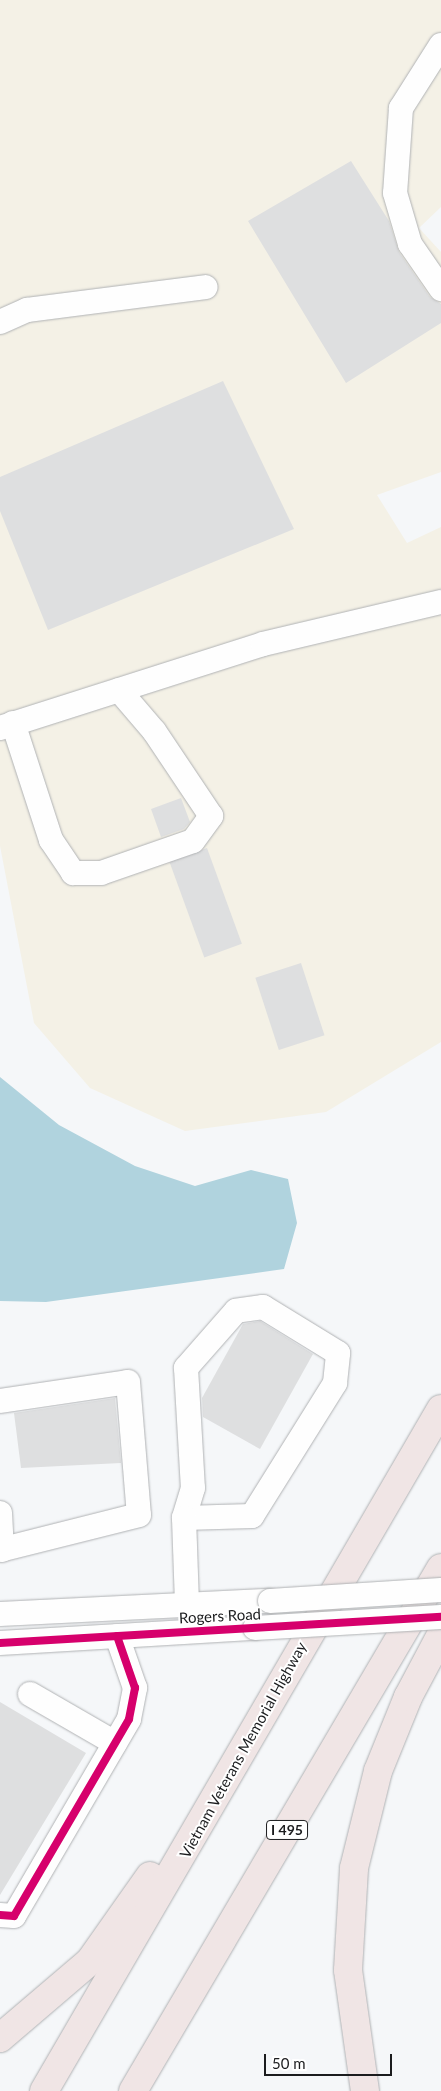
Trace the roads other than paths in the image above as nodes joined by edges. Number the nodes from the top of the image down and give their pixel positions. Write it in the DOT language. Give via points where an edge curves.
graph roads {
  1 [pos="441,45"];
  2 [pos="206,287"];
  3 [pos="441,289"];
  4 [pos="0,322"];
  5 [pos="441,602"];
  6 [pos="119,690"];
  7 [pos="7,726"];
  8 [pos="0,1401"];
  9 [pos="441,1409"];
  10 [pos="0,1512"];
  11 [pos="184,1518"];
  12 [pos="1,1550"];
  13 [pos="441,1568"];
  14 [pos="441,1590"];
  15 [pos="187,1605"];
  16 [pos="0,1614"];
  17 [pos="441,1617"];
  18 [pos="441,1635"];
  19 [pos="117,1636"];
  20 [pos="0,1644"];
  21 [pos="30,1694"];
  22 [pos="260,1716"];
  23 [pos="115,1743"];
  24 [pos="0,1915"];
  25 [pos="0,2038"];
  26 [pos="44,2091"];
  27 [pos="133,2091"];
  28 [pos="365,2091"];
  1 -- 3 [label="street" via="402,108 395,193 410,244"];
  2 -- 4 [label="street" via="27,310"];
  5 -- 6 [label="street" via="263,644"];
  6 -- 7 [label="street"];
  6 -- 7 [label="street" via="154,731 211,816 193,841 101,874 72,873 51,840"];
  8 -- 12 [label="street" via="128,1382 139,1515"];
  9 -- 22 [label="highway, Vietnam Veterans Memorial Highway"];
  10 -- 12 [label="street"];
  11 -- 11 [label="street" via="192,1488 186,1368 236,1311 262,1307 338,1353 335,1383 252,1516"];
  11 -- 15 [label="street"];
  13 -- 27 [label="highway, I 495"];
  14 -- 15 [label="street, Rogers Road, bridge"];
  15 -- 16 [label="street, Rogers Road"];
  17 -- 19 [label="street, Rogers Road, bridge"];
  18 -- 28 [label="highway" via="387,1747 355,1861 348,1970"];
  19 -- 20 [label="street, Rogers Road"];
  19 -- 23 [label="street" via="135,1688 129,1719"];
  21 -- 23 [label="street"];
  22 -- 25 [label="highway" via="108,1940 62,1988"];
  22 -- 26 [label="highway, Vietnam Veterans Memorial Highway"];
  23 -- 24 [label="street" via="14,1916"];
}
